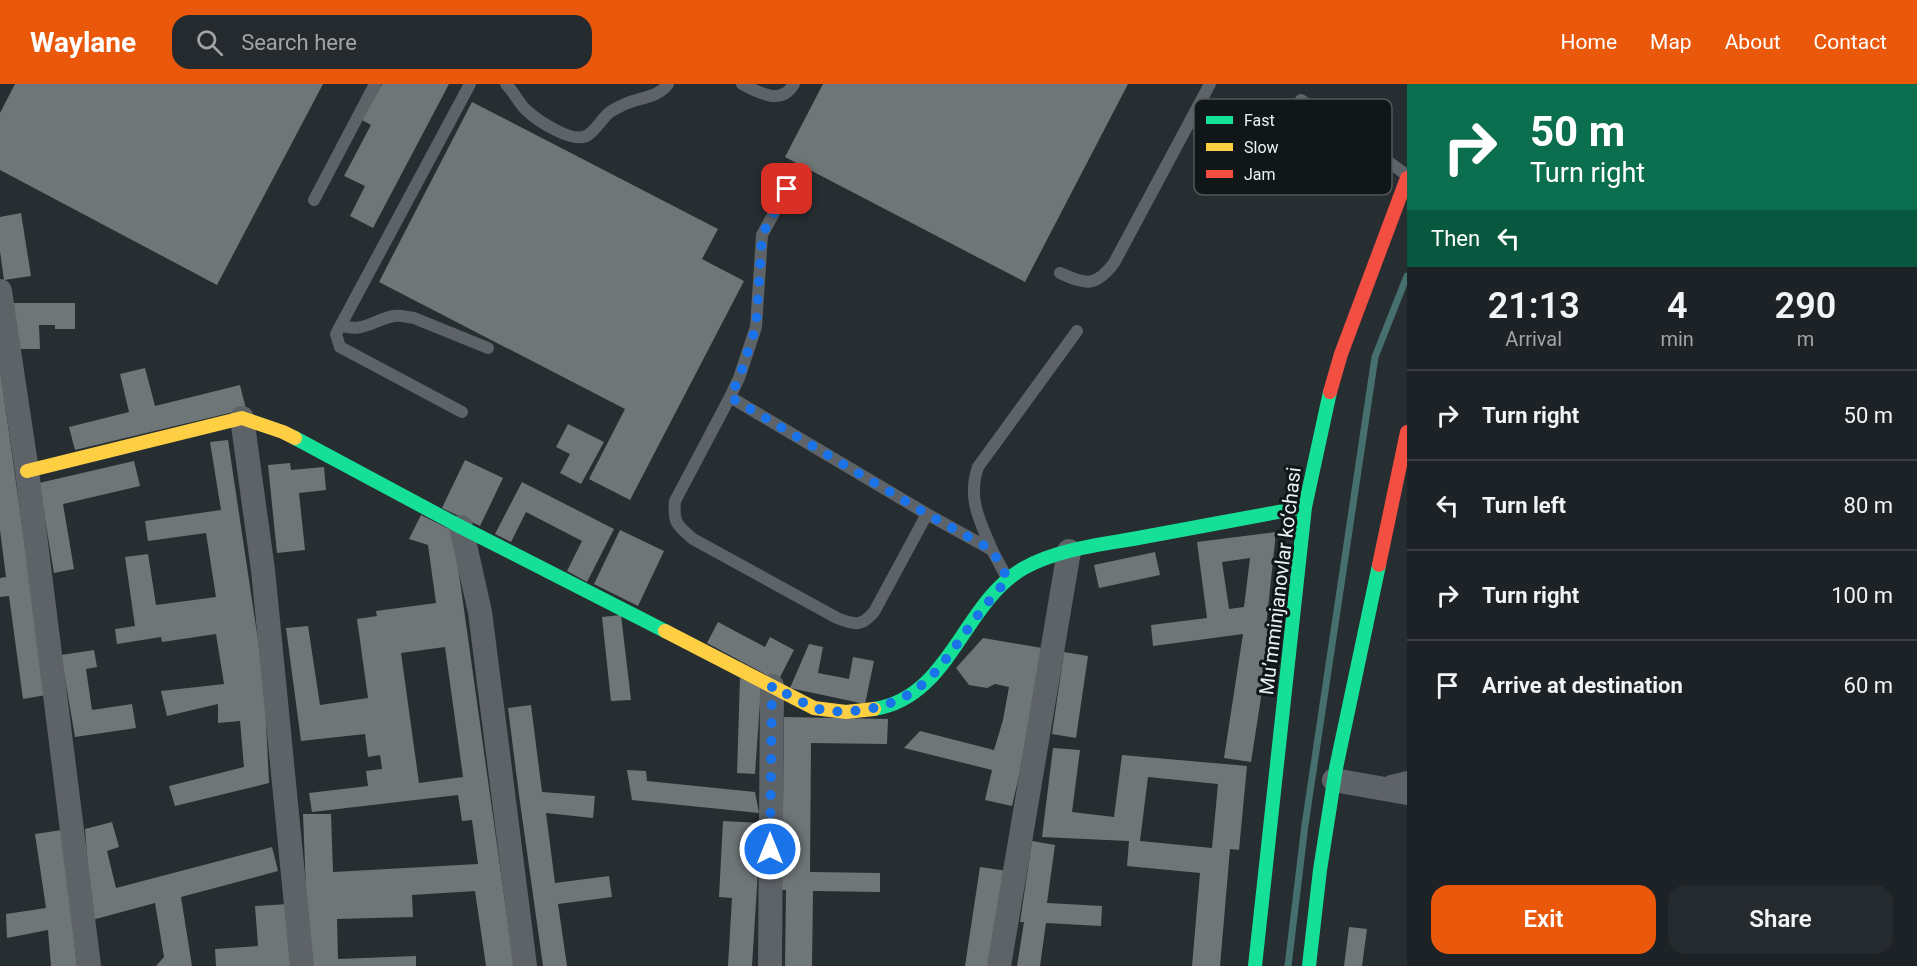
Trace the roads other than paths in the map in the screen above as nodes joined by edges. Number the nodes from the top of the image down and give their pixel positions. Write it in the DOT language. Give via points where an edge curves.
graph roads {
  1 [pos="375,84"];
  2 [pos="470,84"];
  3 [pos="506,84"];
  4 [pos="668,84"];
  5 [pos="742,84"];
  6 [pos="794,84"];
  7 [pos="1210,84"];
  8 [pos="1202,99"];
  9 [pos="1194,114"];
  10 [pos="1392,165"];
  11 [pos="1407,176"];
  12 [pos="787,189"];
  13 [pos="314,200"];
  14 [pos="1060,273"];
  15 [pos="0,291"];
  16 [pos="341,325"];
  17 [pos="1077,331"];
  18 [pos="488,348"];
  19 [pos="730,397"];
  20 [pos="462,412"];
  21 [pos="242,418"];
  22 [pos="1407,432"];
  23 [pos="27,471"];
  24 [pos="1305,507"];
  25 [pos="927,514"];
  26 [pos="461,527"];
  27 [pos="992,550"];
  28 [pos="1069,551"];
  29 [pos="1008,579"];
  30 [pos="772,686"];
  31 [pos="1407,777"];
  32 [pos="1334,780"];
  33 [pos="1380,788"];
  34 [pos="1407,793"];
  35 [pos="89,966"];
  36 [pos="302,966"];
  37 [pos="525,966"];
  38 [pos="770,966"];
  39 [pos="999,966"];
  40 [pos="1255,966"];
  41 [pos="1309,966"];
  1 -- 13 [label="lane"];
  2 -- 16 [label="lane"];
  3 -- 4 [label="lane" via="537,118 581,138 610,112 663,91"];
  5 -- 6 [label="lane" via="772,97 790,91"];
  7 -- 8 [label="lane"];
  9 -- 14 [label="lane" via="1104,276 1092,283"];
  10 -- 11 [label="lane"];
  11 -- 24 [label="street, Mu’mminjanovlar ko‘chasi" via="1341,354"];
  12 -- 19 [label="lane" via="762,235 756,327"];
  15 -- 23 [label="street"];
  16 -- 18 [label="lane" via="353,329 402,316"];
  16 -- 20 [label="lane" via="336,334 340,347"];
  17 -- 27 [label="lane" via="978,467 973,496"];
  19 -- 25 [label="lane"];
  19 -- 25 [label="lane" via="675,501 678,526 693,539 853,625 866,621 874,612"];
  21 -- 23 [label="street"];
  21 -- 26 [label="street" via="283,432"];
  21 -- 36 [label="street" via="263,570"];
  22 -- 32 [label="street"];
  23 -- 35 [label="street"];
  24 -- 28 [label="street"];
  24 -- 40 [label="street, Mu’mminjanovlar ko‘chasi"];
  25 -- 27 [label="lane"];
  26 -- 30 [label="street"];
  26 -- 37 [label="street" via="480,612"];
  27 -- 29 [label="lane"];
  28 -- 29 [label="street" via="1040,560"];
  28 -- 39 [label="street"];
  29 -- 30 [label="street" via="937,672 905,698 846,712 814,708"];
  30 -- 38 [label="street"];
  31 -- 33 [label="lane"];
  32 -- 33 [label="street"];
  32 -- 41 [label="street"];
  33 -- 34 [label="street"];
}
